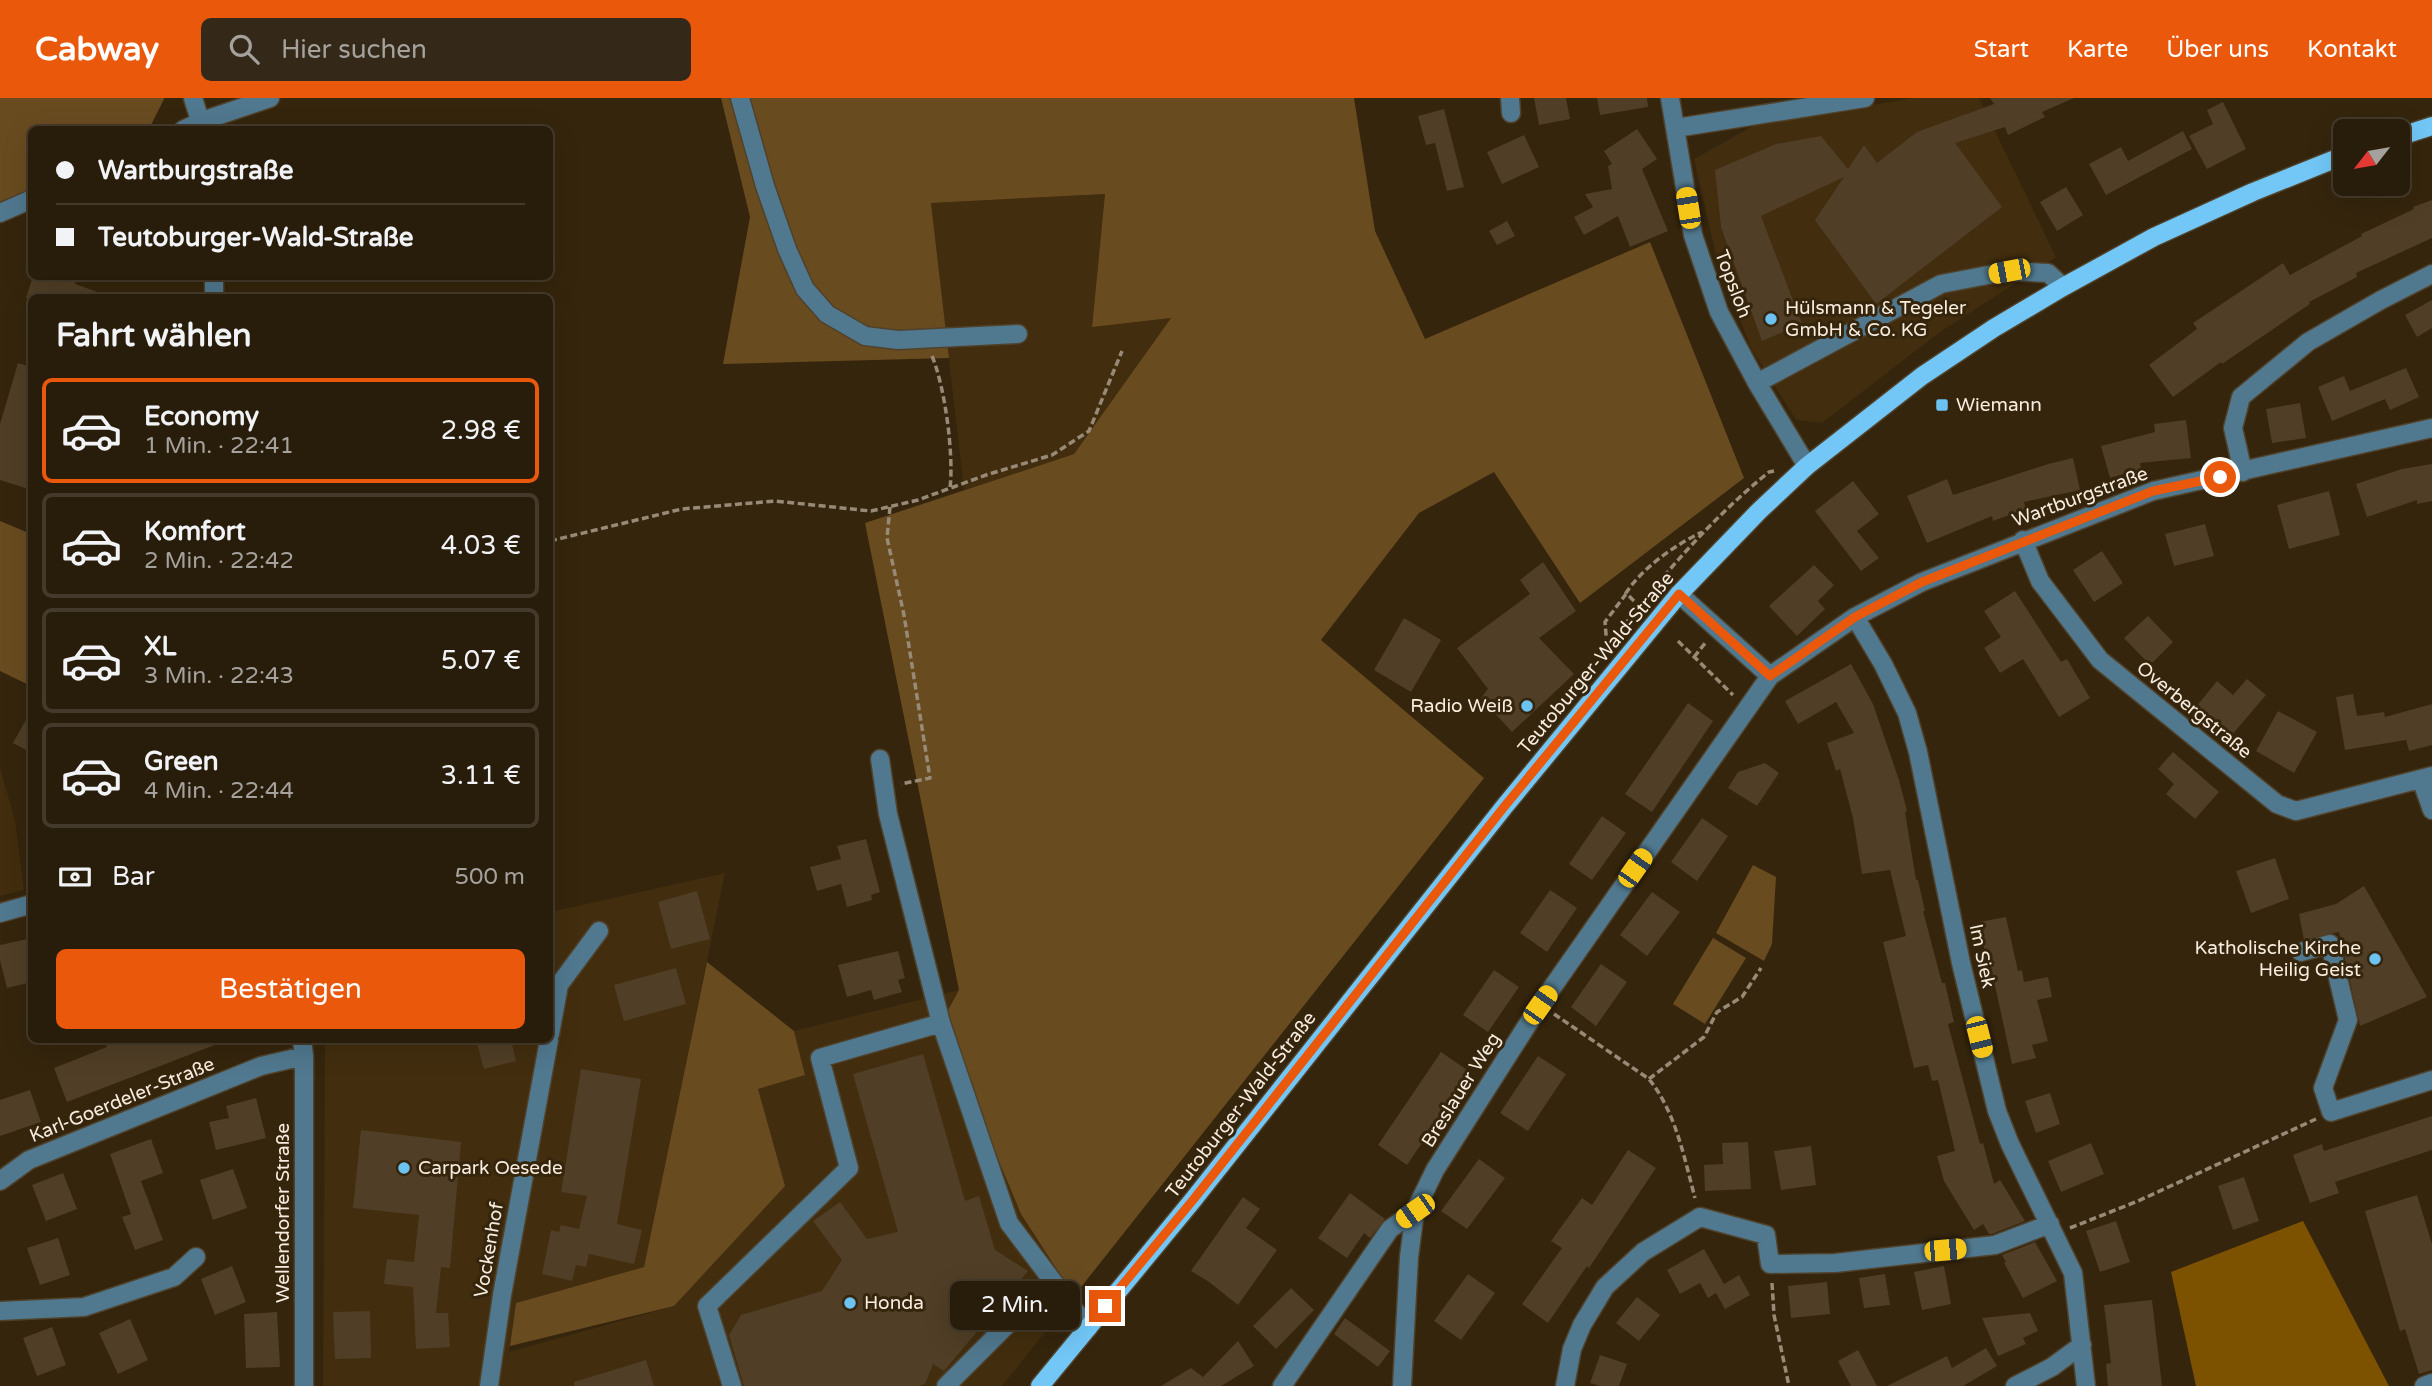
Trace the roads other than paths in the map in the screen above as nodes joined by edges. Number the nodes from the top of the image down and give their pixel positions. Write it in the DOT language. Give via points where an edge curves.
graph roads {
  1 [pos="193,98"];
  2 [pos="270,98"];
  3 [pos="740,98"];
  4 [pos="1670,98"];
  5 [pos="1866,98"];
  6 [pos="202,125"];
  7 [pos="2432,126"];
  8 [pos="1676,128"];
  9 [pos="2410,133"];
  10 [pos="2333,160"];
  11 [pos="28,201"];
  12 [pos="0,213"];
  13 [pos="2432,274"];
  14 [pos="2063,287"];
  15 [pos="1018,334"];
  16 [pos="1757,383"];
  17 [pos="2432,428"];
  18 [pos="1807,467"];
  19 [pos="2243,472"];
  20 [pos="2023,540"];
  21 [pos="1679,594"];
  22 [pos="1855,617"];
  23 [pos="1770,676"];
  24 [pos="880,760"];
  25 [pos="2427,777"];
  26 [pos="2432,810"];
  27 [pos="28,905"];
  28 [pos="0,913"];
  29 [pos="599,931"];
  30 [pos="2301,952"];
  31 [pos="553,1016"];
  32 [pos="941,1023"];
  33 [pos="548,1043"];
  34 [pos="303,1048"];
  35 [pos="2432,1080"];
  36 [pos="0,1181"];
  37 [pos="1415,1211"];
  38 [pos="2052,1229"];
  39 [pos="196,1257"];
  40 [pos="1051,1281"];
  41 [pos="0,1311"];
  42 [pos="1088,1328"];
  43 [pos="2082,1345"];
  44 [pos="2432,1383"];
  45 [pos="304,1386"];
  46 [pos="489,1386"];
  47 [pos="732,1386"];
  48 [pos="946,1386"];
  49 [pos="1040,1386"];
  50 [pos="1282,1386"];
  51 [pos="1402,1386"];
  52 [pos="1565,1386"];
  53 [pos="2015,1386"];
  54 [pos="2086,1386"];
  55 [pos="2424,1386"];
  1 -- 6 [label="street"];
  2 -- 6 [label="street"];
  3 -- 15 [label="street" via="765,187 805,289 827,314 865,336 898,340"];
  4 -- 8 [label="street, Topsloh"];
  5 -- 8 [label="street"];
  7 -- 9 [label="main road"];
  8 -- 16 [label="street, Topsloh" via="1693,235 1719,312"];
  10 -- 14 [label="main road, Teutoburger-Wald-Straße" via="2166,231"];
  11 -- 12 [label="street"];
  13 -- 19 [label="street" via="2308,342 2241,397 2233,428"];
  14 -- 16 [label="street" via="2048,274 2009,271 1941,284"];
  14 -- 18 [label="main road, Teutoburger-Wald-Straße" via="1922,376"];
  16 -- 18 [label="street, Topsloh"];
  17 -- 19 [label="street, Wartburgstraße"];
  18 -- 21 [label="main road, Teutoburger-Wald-Straße"];
  19 -- 20 [label="street, Wartburgstraße" via="2153,491"];
  20 -- 22 [label="street, Wartburgstraße" via="1922,582"];
  20 -- 25 [label="street, Overbergstraße" via="2040,581 2100,660 2277,804 2296,811"];
  21 -- 23 [label="street"];
  21 -- 42 [label="main road, Teutoburger-Wald-Straße"];
  22 -- 23 [label="street, Wartburgstraße"];
  22 -- 38 [label="street, Im Siek" via="1907,713 1997,1111"];
  23 -- 37 [label="street, Breslauer Weg" via="1540,1005 1435,1170"];
  24 -- 32 [label="street" via="888,814"];
  25 -- 26 [label="street"];
  27 -- 28 [label="street"];
  29 -- 31 [label="street, Vockenhof" via="559,985"];
  30 -- 35 [label="street" via="2330,944 2348,1020 2323,1087 2331,1112"];
  32 -- 40 [label="street" via="1009,1223"];
  32 -- 47 [label="street" via="820,1058 849,1168 707,1306"];
  33 -- 46 [label="street, Vockenhof"];
  34 -- 36 [label="street, Karl-Goerdeler-Straße" via="29,1160"];
  34 -- 45 [label="street, Wellendorfer Straße"];
  37 -- 50 [label="street" via="1390,1229"];
  37 -- 51 [label="street, Breslauer Weg"];
  38 -- 43 [label="street, Im Siek" via="2073,1273"];
  38 -- 52 [label="street" via="1995,1245 1835,1263 1770,1264 1766,1234 1700,1217 1643,1252 1605,1287 1572,1349"];
  39 -- 41 [label="street" via="174,1277 84,1307"];
  40 -- 42 [label="street"];
  40 -- 48 [label="street"];
  42 -- 49 [label="main road, Teutoburger-Wald-Straße"];
  43 -- 53 [label="street"];
  43 -- 54 [label="street, Im Siek"];
  44 -- 55 [label="street"];
}
